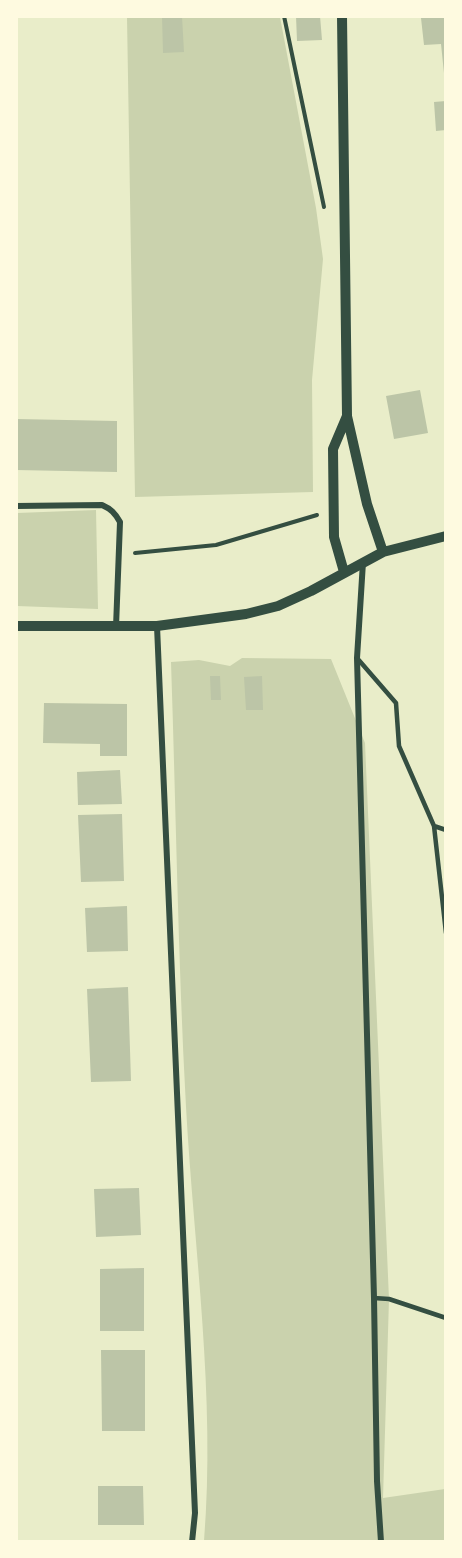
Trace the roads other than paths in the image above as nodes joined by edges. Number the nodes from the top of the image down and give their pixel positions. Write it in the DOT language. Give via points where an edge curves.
graph roads {
  1 [pos="342,16"];
  2 [pos="347,416"];
  3 [pos="16,506"];
  4 [pos="446,536"];
  5 [pos="383,552"];
  6 [pos="363,561"];
  7 [pos="344,572"];
  8 [pos="16,626"];
  9 [pos="157,626"];
  10 [pos="116,627"];
  11 [pos="357,658"];
  12 [pos="434,825"];
  13 [pos="446,830"];
  14 [pos="446,933"];
  15 [pos="374,1298"];
  16 [pos="446,1318"];
  17 [pos="192,1542"];
  18 [pos="381,1542"];
  1 -- 2 [label="street"];
  2 -- 5 [label="street" via="367,504"];
  2 -- 7 [label="street" via="333,448 334,537"];
  3 -- 10 [label="street" via="111,509 120,522"];
  4 -- 5 [label="street"];
  5 -- 6 [label="street"];
  6 -- 7 [label="street"];
  6 -- 11 [label="street"];
  7 -- 9 [label="street" via="278,606 210,621"];
  8 -- 10 [label="street"];
  9 -- 10 [label="street"];
  9 -- 17 [label="street" via="195,1513"];
  11 -- 12 [label="lane" via="396,703 399,746"];
  11 -- 15 [label="street"];
  12 -- 13 [label="lane"];
  12 -- 14 [label="lane"];
  15 -- 16 [label="lane" via="389,1299"];
  15 -- 18 [label="street"];
}
